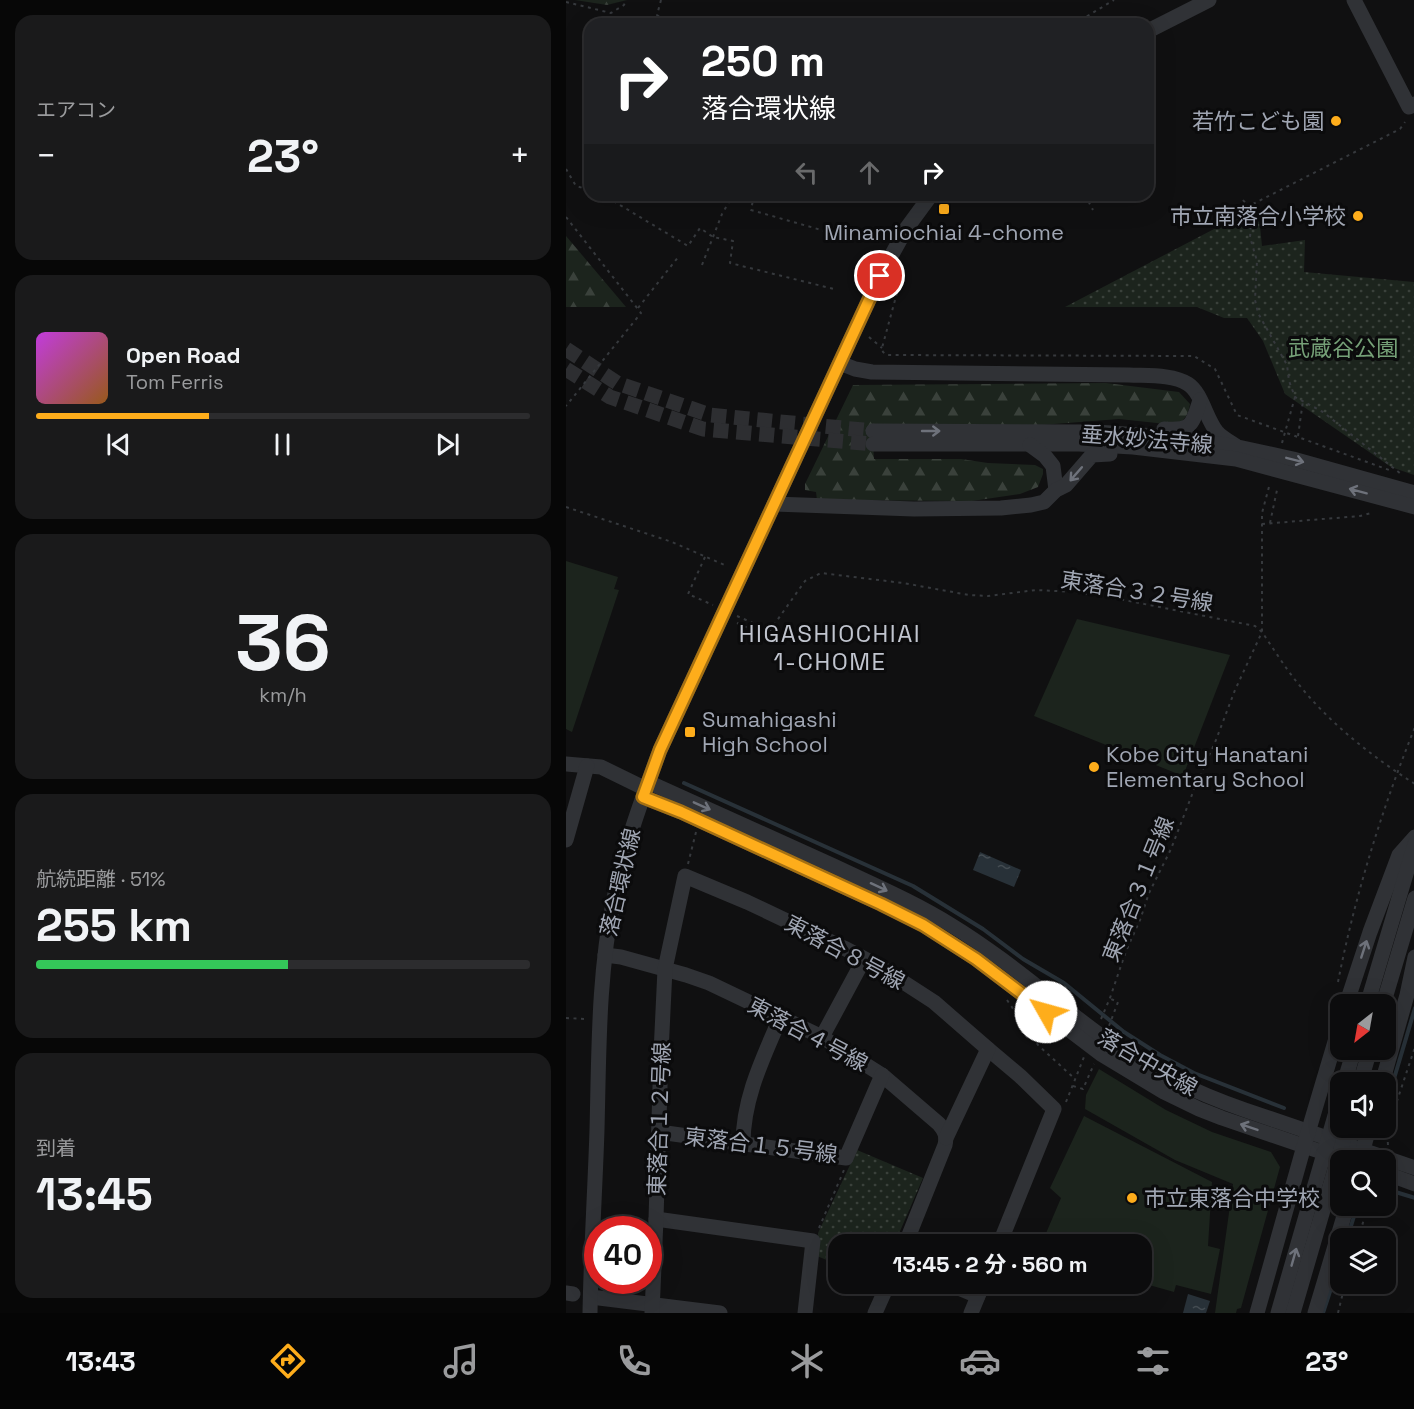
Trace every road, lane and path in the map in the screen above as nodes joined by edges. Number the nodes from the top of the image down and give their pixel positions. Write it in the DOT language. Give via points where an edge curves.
graph roads {
  1 [pos="626,0"];
  2 [pos="661,0"];
  3 [pos="1114,0"];
  4 [pos="1209,0"];
  5 [pos="1354,0"];
  6 [pos="566,2"];
  7 [pos="661,18"];
  8 [pos="1084,18"];
  9 [pos="1154,28"];
  10 [pos="1415,104"];
  11 [pos="1405,122"];
  12 [pos="566,169"];
  13 [pos="584,188"];
  14 [pos="1243,200"];
  15 [pos="612,201"];
  16 [pos="730,201"];
  17 [pos="753,201"];
  18 [pos="926,201"];
  19 [pos="1088,201"];
  20 [pos="1253,204"];
  21 [pos="1093,210"];
  22 [pos="566,217"];
  23 [pos="713,237"];
  24 [pos="860,241"];
  25 [pos="679,256"];
  26 [pos="702,265"];
  27 [pos="834,289"];
  28 [pos="637,309"];
  29 [pos="869,337"];
  30 [pos="882,348"];
  31 [pos="840,363"];
  32 [pos="1200,400"];
  33 [pos="1303,401"];
  34 [pos="566,406"];
  35 [pos="1096,432"];
  36 [pos="1298,437"];
  37 [pos="1030,445"];
  38 [pos="1238,447"];
  39 [pos="1167,451"];
  40 [pos="1403,476"];
  41 [pos="1056,490"];
  42 [pos="1277,490"];
  43 [pos="1415,493"];
  44 [pos="774,504"];
  45 [pos="566,507"];
  46 [pos="1415,507"];
  47 [pos="1262,513"];
  48 [pos="1371,513"];
  49 [pos="1270,523"];
  50 [pos="1262,524"];
  51 [pos="705,557"];
  52 [pos="727,566"];
  53 [pos="688,594"];
  54 [pos="737,623"];
  55 [pos="1262,632"];
  56 [pos="1415,727"];
  57 [pos="566,764"];
  58 [pos="587,766"];
  59 [pos="1396,772"];
  60 [pos="1415,784"];
  61 [pos="646,789"];
  62 [pos="697,830"];
  63 [pos="1415,837"];
  64 [pos="566,840"];
  65 [pos="1415,844"];
  66 [pos="684,876"];
  67 [pos="1408,902"];
  68 [pos="605,954"];
  69 [pos="1415,957"];
  70 [pos="864,959"];
  71 [pos="665,969"];
  72 [pos="1338,984"];
  73 [pos="1350,994"];
  74 [pos="1371,994"];
  75 [pos="1386,994"];
  76 [pos="1005,998"];
  77 [pos="1110,998"];
  78 [pos="1108,1002"];
  79 [pos="780,1016"];
  80 [pos="566,1018"];
  81 [pos="586,1019"];
  82 [pos="1108,1029"];
  83 [pos="822,1036"];
  84 [pos="1415,1047"];
  85 [pos="988,1049"];
  86 [pos="1330,1059"];
  87 [pos="1095,1062"];
  88 [pos="1385,1072"];
  89 [pos="882,1074"];
  90 [pos="1075,1079"];
  91 [pos="1073,1086"];
  92 [pos="659,1132"];
  93 [pos="1330,1133"];
  94 [pos="946,1138"];
  95 [pos="1344,1138"];
  96 [pos="1306,1139"];
  97 [pos="743,1144"];
  98 [pos="1388,1149"];
  99 [pos="1344,1150"];
  100 [pos="1330,1152"];
  101 [pos="846,1158"];
  102 [pos="1396,1163"];
  103 [pos="1415,1167"];
  104 [pos="1396,1177"];
  105 [pos="1415,1184"];
  106 [pos="656,1216"];
  107 [pos="1344,1216"];
  108 [pos="662,1220"];
  109 [pos="910,1234"];
  110 [pos="1003,1234"];
  111 [pos="813,1241"];
  112 [pos="884,1294"];
  113 [pos="978,1294"];
  114 [pos="1343,1294"];
  115 [pos="591,1297"];
  116 [pos="652,1308"];
  117 [pos="590,1313"];
  118 [pos="720,1313"];
  119 [pos="805,1313"];
  120 [pos="875,1313"];
  121 [pos="971,1313"];
  122 [pos="1257,1313"];
  123 [pos="1278,1313"];
  124 [pos="1293,1313"];
  125 [pos="1315,1313"];
  126 [pos="1338,1313"];
  1 -- 6 [label="path" via="611,13"];
  2 -- 7 [label="path" via="657,15"];
  3 -- 8 [label="path"];
  4 -- 9 [label="street"];
  5 -- 10 [label="street" via="1409,107"];
  11 -- 20 [label="path" via="1400,129"];
  12 -- 13 [label="path" via="576,186"];
  14 -- 20 [label="path" via="1247,205"];
  15 -- 23 [label="path" via="688,246 700,228"];
  16 -- 23 [label="path"];
  17 -- 24 [label="path" via="751,210"];
  18 -- 31 [label="street, 落合環状線" via="890,255"];
  19 -- 21 [label="path"];
  20 -- 33 [label="path" via="1250,237 1257,261 1258,313 1287,365 1295,397"];
  22 -- 28 [label="path"];
  23 -- 26 [label="path"];
  23 -- 27 [label="path" via="733,241 730,263"];
  25 -- 28 [label="path"];
  28 -- 34 [label="path" via="641,313"];
  29 -- 30 [label="path"];
  31 -- 32 [label="street" via="872,372 1161,376 1190,385"];
  31 -- 44 [label="street, 落合環状線"];
  32 -- 35 [label="street" via="1193,420 1182,430"];
  32 -- 38 [label="street" via="1217,433"];
  33 -- 36 [label="path"];
  33 -- 40 [label="path" via="1323,412"];
  37 -- 35 [label="street, 垂水妙法寺線, one-way" via="873,438"];
  35 -- 38 [label="street, 垂水妙法寺線"];
  37 -- 39 [label="street, 垂水妙法寺線" via="1079,444"];
  37 -- 41 [label="street" via="1053,466"];
  38 -- 43 [label="street, 垂水妙法寺線, one-way"];
  39 -- 41 [label="street, one-way" via="1092,455 1066,485"];
  46 -- 39 [label="street, 垂水妙法寺線, one-way" via="1236,459"];
  41 -- 44 [label="street" via="1040,504 1001,508"];
  42 -- 49 [label="path"];
  44 -- 61 [label="street, 落合環状線" via="660,750"];
  45 -- 51 [label="path"];
  47 -- 50 [label="path, 東落合３１号線"];
  48 -- 49 [label="path"];
  49 -- 50 [label="path"];
  50 -- 55 [label="path, 東落合３１号線"];
  51 -- 52 [label="path"];
  51 -- 53 [label="path"];
  54 -- 55 [label="path, 東落合３２号線" via="766,636 805,581 821,573 969,595 1075,592 1255,626"];
  55 -- 59 [label="path" via="1296,682 1356,742"];
  55 -- 77 [label="path, 東落合３１号線" via="1172,849 1149,892"];
  56 -- 59 [label="path"];
  57 -- 58 [label="street, 落合中央線"];
  58 -- 61 [label="street, 落合中央線" via="601,767"];
  58 -- 64 [label="street"];
  59 -- 60 [label="path"];
  59 -- 72 [label="path" via="1353,912"];
  61 -- 68 [label="street, 落合環状線" via="626,847"];
  61 -- 96 [label="street, 落合中央線" via="870,882 936,916 983,946 1126,1053 1178,1083"];
  62 -- 66 [label="path"];
  73 -- 63 [label="street, one-way" via="1399,855"];
  65 -- 67 [label="street"];
  66 -- 70 [label="street, 東落合８号線"];
  66 -- 71 [label="street"];
  67 -- 74 [label="street"];
  67 -- 75 [label="street"];
  68 -- 71 [label="street, 東落合４号線"];
  68 -- 115 [label="street, 落合環状線"];
  69 -- 88 [label="street"];
  70 -- 83 [label="street"];
  70 -- 85 [label="street, 東落合８号線" via="934,1002"];
  71 -- 79 [label="street, 東落合４号線" via="709,983"];
  71 -- 92 [label="street, 東落合１２号線"];
  76 -- 90 [label="path" via="1038,1045"];
  77 -- 78 [label="path, 東落合３１号線"];
  77 -- 82 [label="path" via="1118,1002"];
  79 -- 83 [label="street, 東落合４号線"];
  79 -- 97 [label="street" via="750,1093"];
  80 -- 81 [label="path"];
  83 -- 89 [label="street, 東落合４号線"];
  84 -- 98 [label="path" via="1386,1131"];
  85 -- 94 [label="street"];
  85 -- 110 [label="street, 東落合８号線" via="1054,1108"];
  86 -- 96 [label="street"];
  87 -- 91 [label="path" via="1083,1089"];
  89 -- 94 [label="street, 東落合４号線" via="939,1124"];
  89 -- 101 [label="street, 東落合１５号線"];
  92 -- 97 [label="street, 東落合１５号線"];
  92 -- 106 [label="street, 東落合１２号線"];
  123 -- 93 [label="street, one-way"];
  94 -- 109 [label="street"];
  95 -- 124 [label="street"];
  96 -- 99 [label="street, 落合中央線"];
  96 -- 100 [label="street, 落合中央線"];
  96 -- 122 [label="street"];
  97 -- 101 [label="street, 東落合１５号線"];
  101 -- 111 [label="path"];
  102 -- 103 [label="street, 落合中央線"];
  104 -- 105 [label="street"];
  107 -- 125 [label="street"];
  108 -- 111 [label="street"];
  111 -- 119 [label="street"];
  112 -- 120 [label="street"];
  113 -- 121 [label="street"];
  114 -- 126 [label="path"];
  115 -- 116 [label="street"];
  115 -- 117 [label="street, 落合環状線"];
  116 -- 118 [label="street"];
}
